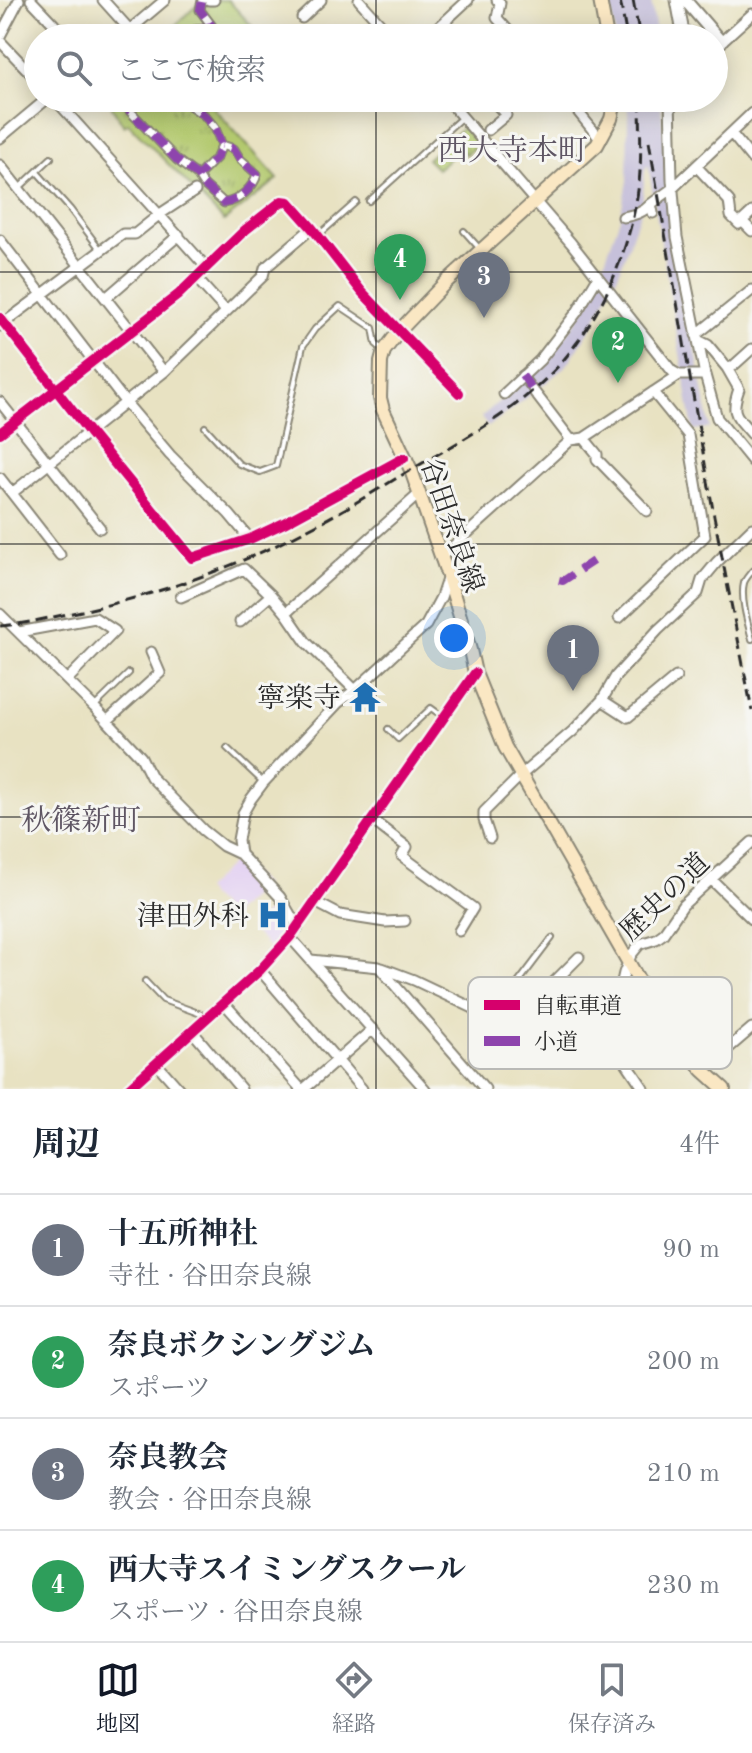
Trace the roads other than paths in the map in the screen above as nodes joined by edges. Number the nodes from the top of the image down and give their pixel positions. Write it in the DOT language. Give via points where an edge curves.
graph roads {
  1 [pos="19,0"];
  2 [pos="31,0"];
  3 [pos="103,0"];
  4 [pos="165,0"];
  5 [pos="202,0"];
  6 [pos="321,0"];
  7 [pos="359,0"];
  8 [pos="468,0"];
  9 [pos="497,0"];
  10 [pos="600,0"];
  11 [pos="677,0"];
  12 [pos="685,0"];
  13 [pos="302,18"];
  14 [pos="751,18"];
  15 [pos="54,24"];
  16 [pos="125,24"];
  17 [pos="137,24"];
  18 [pos="210,24"];
  19 [pos="380,24"];
  20 [pos="445,24"];
  21 [pos="502,24"];
  22 [pos="604,24"];
  23 [pos="681,24"];
  24 [pos="702,24"];
  25 [pos="728,36"];
  26 [pos="0,39"];
  27 [pos="24,66"];
  28 [pos="31,112"];
  29 [pos="67,112"];
  30 [pos="131,112"];
  31 [pos="200,112"];
  32 [pos="458,112"];
  33 [pos="504,112"];
  34 [pos="578,112"];
  35 [pos="613,112"];
  36 [pos="670,112"];
  37 [pos="752,113"];
  38 [pos="462,116"];
  39 [pos="488,130"];
  40 [pos="731,133"];
  41 [pos="0,138"];
  42 [pos="600,139"];
  43 [pos="222,145"];
  44 [pos="51,158"];
  45 [pos="752,159"];
  46 [pos="0,165"];
  47 [pos="696,166"];
  48 [pos="37,172"];
  49 [pos="198,176"];
  50 [pos="19,188"];
  51 [pos="199,188"];
  52 [pos="673,188"];
  53 [pos="369,201"];
  54 [pos="356,202"];
  55 [pos="535,202"];
  56 [pos="752,212"];
  57 [pos="160,214"];
  58 [pos="623,217"];
  59 [pos="742,221"];
  60 [pos="464,231"];
  61 [pos="752,231"];
  62 [pos="315,232"];
  63 [pos="179,235"];
  64 [pos="0,240"];
  65 [pos="481,250"];
  66 [pos="101,251"];
  67 [pos="82,266"];
  68 [pos="207,268"];
  69 [pos="598,277"];
  70 [pos="196,278"];
  71 [pos="752,290"];
  72 [pos="43,295"];
  73 [pos="106,298"];
  74 [pos="226,311"];
  75 [pos="1,323"];
  76 [pos="132,330"];
  77 [pos="400,330"];
  78 [pos="697,338"];
  79 [pos="752,349"];
  80 [pos="384,351"];
  81 [pos="93,360"];
  82 [pos="727,368"];
  83 [pos="164,372"];
  84 [pos="522,375"];
  85 [pos="679,375"];
  86 [pos="705,375"];
  87 [pos="55,389"];
  88 [pos="653,392"];
  89 [pos="459,393"];
  90 [pos="535,393"];
  91 [pos="504,394"];
  92 [pos="0,402"];
  93 [pos="126,403"];
  94 [pos="15,421"];
  95 [pos="205,427"];
  96 [pos="89,432"];
  97 [pos="0,433"];
  98 [pos="752,434"];
  99 [pos="584,438"];
  100 [pos="571,440"];
  101 [pos="404,458"];
  102 [pos="752,461"];
  103 [pos="48,464"];
  104 [pos="0,478"];
  105 [pos="12,493"];
  106 [pos="419,494"];
  107 [pos="647,511"];
  108 [pos="100,528"];
  109 [pos="752,528"];
  110 [pos="250,539"];
  111 [pos="60,555"];
  112 [pos="440,558"];
  113 [pos="752,571"];
  114 [pos="448,576"];
  115 [pos="271,595"];
  116 [pos="181,597"];
  117 [pos="286,613"];
  118 [pos="0,614"];
  119 [pos="619,618"];
  120 [pos="240,622"];
  121 [pos="19,632"];
  122 [pos="752,639"];
  123 [pos="151,652"];
  124 [pos="129,673"];
  125 [pos="475,673"];
  126 [pos="676,677"];
  127 [pos="67,680"];
  128 [pos="355,690"];
  129 [pos="602,700"];
  130 [pos="94,707"];
  131 [pos="444,717"];
  132 [pos="107,721"];
  133 [pos="388,729"];
  134 [pos="227,748"];
  135 [pos="521,775"];
  136 [pos="263,783"];
  137 [pos="372,820"];
  138 [pos="490,838"];
  139 [pos="752,842"];
  140 [pos="240,854"];
  141 [pos="712,880"];
  142 [pos="315,902"];
  143 [pos="752,919"];
  144 [pos="405,921"];
  145 [pos="298,928"];
  146 [pos="459,931"];
  147 [pos="290,937"];
  148 [pos="552,938"];
  149 [pos="579,957"];
  150 [pos="311,960"];
  151 [pos="628,962"];
  152 [pos="379,967"];
  153 [pos="260,970"];
  154 [pos="523,977"];
  155 [pos="559,977"];
  156 [pos="624,977"];
  157 [pos="637,977"];
  158 [pos="145,981"];
  159 [pos="224,1003"];
  160 [pos="468,1006"];
  161 [pos="205,1019"];
  162 [pos="752,1028"];
  163 [pos="373,1029"];
  164 [pos="192,1031"];
  165 [pos="732,1045"];
  166 [pos="337,1061"];
  167 [pos="156,1063"];
  168 [pos="631,1069"];
  169 [pos="703,1070"];
  170 [pos="128,1089"];
  171 [pos="179,1089"];
  172 [pos="241,1089"];
  173 [pos="302,1089"];
  174 [pos="362,1089"];
  175 [pos="425,1089"];
  176 [pos="485,1089"];
  177 [pos="644,1089"];
  178 [pos="724,1089"];
  1 -- 26 [label="street"];
  2 -- 15 [label="street"];
  3 -- 16 [label="street"];
  4 -- 17 [label="street"];
  5 -- 18 [label="street" via="200,10"];
  6 -- 13 [label="street"];
  7 -- 19 [label="street"];
  8 -- 20 [label="street"];
  9 -- 21 [label="street"];
  10 -- 22 [label="main road"];
  11 -- 23 [label="street"];
  12 -- 24 [label="street"];
  14 -- 25 [label="street"];
  26 -- 27 [label="street"];
  28 -- 41 [label="street"];
  29 -- 57 [label="street"];
  30 -- 49 [label="street"];
  31 -- 43 [label="street"];
  32 -- 38 [label="street"];
  33 -- 39 [label="street"];
  34 -- 42 [label="street"];
  35 -- 42 [label="main road"];
  36 -- 52 [label="street"];
  37 -- 40 [label="street"];
  38 -- 53 [label="lane"];
  38 -- 55 [label="street"];
  40 -- 45 [label="street"];
  40 -- 47 [label="street"];
  42 -- 55 [label="main road"];
  43 -- 49 [label="street"];
  43 -- 51 [label="street" via="234,149 257,174 256,180 232,202 224,203"];
  44 -- 48 [label="lane"];
  46 -- 50 [label="street"];
  47 -- 52 [label="street"];
  47 -- 59 [label="street" via="729,201 731,216"];
  48 -- 50 [label="lane"];
  48 -- 66 [label="lane"];
  49 -- 51 [label="street"];
  50 -- 67 [label="street"];
  51 -- 57 [label="street"];
  52 -- 58 [label="street" via="652,209"];
  52 -- 78 [label="street"];
  54 -- 62 [label="lane"];
  55 -- 65 [label="main road"];
  55 -- 69 [label="street"];
  56 -- 59 [label="street"];
  57 -- 63 [label="street"];
  57 -- 66 [label="street"];
  59 -- 61 [label="street"];
  60 -- 65 [label="lane"];
  62 -- 68 [label="street" via="289,202 282,201"];
  62 -- 74 [label="street" via="265,268"];
  62 -- 77 [label="street"];
  63 -- 68 [label="street"];
  63 -- 73 [label="street"];
  64 -- 72 [label="street"];
  65 -- 77 [label="main road"];
  66 -- 67 [label="street"];
  67 -- 72 [label="street"];
  67 -- 73 [label="street"];
  68 -- 70 [label="street"];
  69 -- 84 [label="street" via="552,345"];
  69 -- 85 [label="street"];
  70 -- 74 [label="street"];
  70 -- 76 [label="street"];
  71 -- 78 [label="street"];
  72 -- 75 [label="street"];
  72 -- 81 [label="street"];
  73 -- 76 [label="street"];
  74 -- 83 [label="street"];
  75 -- 87 [label="street"];
  76 -- 81 [label="street"];
  76 -- 83 [label="street"];
  77 -- 80 [label="main road"];
  77 -- 89 [label="street"];
  78 -- 82 [label="street"];
  78 -- 86 [label="street"];
  79 -- 82 [label="street"];
  80 -- 95 [label="lane" via="376,344 373,328 340,306 315,329 303,346 276,466 260,472 239,464"];
  80 -- 101 [label="main road, 谷田奈良線" via="380,398"];
  81 -- 87 [label="street"];
  81 -- 93 [label="street"];
  82 -- 98 [label="street" via="739,389 734,405 738,418"];
  83 -- 93 [label="street"];
  84 -- 90 [label="street"];
  84 -- 91 [label="street"];
  85 -- 86 [label="street"];
  85 -- 88 [label="street"];
  86 -- 102 [label="street" via="717,418"];
  87 -- 94 [label="street"];
  87 -- 96 [label="street"];
  88 -- 99 [label="street"];
  88 -- 119 [label="street" via="688,435 705,536"];
  90 -- 100 [label="street"];
  92 -- 94 [label="street"];
  93 -- 96 [label="street"];
  93 -- 110 [label="street"];
  94 -- 97 [label="street"];
  94 -- 103 [label="street"];
  96 -- 103 [label="street"];
  96 -- 110 [label="street" via="192,558"];
  99 -- 100 [label="street"];
  99 -- 107 [label="street"];
  100 -- 112 [label="street"];
  101 -- 106 [label="main road, 谷田奈良線"];
  101 -- 110 [label="street"];
  103 -- 105 [label="street"];
  103 -- 108 [label="street"];
  104 -- 105 [label="street"];
  105 -- 111 [label="street"];
  106 -- 112 [label="main road, 谷田奈良線"];
  106 -- 117 [label="street"];
  109 -- 129 [label="street" via="702,580 698,593 616,676"];
  112 -- 114 [label="main road, 谷田奈良線"];
  113 -- 122 [label="lane" via="744,593"];
  114 -- 125 [label="main road, 谷田奈良線"];
  114 -- 128 [label="street" via="426,625"];
  115 -- 116 [label="street" via="244,569"];
  115 -- 117 [label="street"];
  115 -- 120 [label="street"];
  117 -- 128 [label="street" via="306,642"];
  118 -- 121 [label="street"];
  121 -- 127 [label="street"];
  121 -- 127 [label="street" via="95,618 115,631"];
  123 -- 132 [label="street" via="160,673"];
  124 -- 130 [label="lane"];
  125 -- 131 [label="street"];
  125 -- 135 [label="main road, 谷田奈良線"];
  126 -- 129 [label="street" via="628,717"];
  127 -- 130 [label="street"];
  128 -- 136 [label="street"];
  129 -- 135 [label="street"];
  130 -- 132 [label="street"];
  131 -- 133 [label="lane" via="431,708 398,739"];
  131 -- 137 [label="street"];
  132 -- 140 [label="street" via="193,819"];
  134 -- 136 [label="lane"];
  135 -- 138 [label="street" via="484,812"];
  135 -- 151 [label="main road, 谷田奈良線"];
  136 -- 140 [label="street" via="243,813"];
  137 -- 142 [label="street"];
  137 -- 146 [label="street" via="407,847 402,856 473,908"];
  139 -- 141 [label="street, 歴史の道"];
  140 -- 145 [label="street" via="280,897"];
  141 -- 143 [label="street"];
  141 -- 151 [label="street, 歴史の道" via="683,905 663,934 640,944"];
  142 -- 144 [label="street" via="340,915"];
  142 -- 145 [label="street"];
  145 -- 147 [label="street"];
  147 -- 150 [label="street"];
  147 -- 153 [label="street"];
  148 -- 154 [label="lane"];
  149 -- 155 [label="street"];
  150 -- 152 [label="street"];
  150 -- 163 [label="street"];
  151 -- 156 [label="street, 歴史の道"];
  151 -- 157 [label="main road, 谷田奈良線"];
  152 -- 160 [label="street"];
  152 -- 176 [label="street"];
  153 -- 159 [label="street"];
  153 -- 166 [label="street"];
  158 -- 161 [label="lane" via="163,1000"];
  159 -- 161 [label="street"];
  159 -- 173 [label="street"];
  161 -- 164 [label="street"];
  162 -- 165 [label="street"];
  163 -- 166 [label="street"];
  163 -- 175 [label="street"];
  164 -- 167 [label="street"];
  164 -- 172 [label="street"];
  166 -- 173 [label="street"];
  166 -- 174 [label="street"];
  167 -- 170 [label="street"];
  167 -- 171 [label="street"];
  168 -- 177 [label="street, 歴史の道"];
  169 -- 178 [label="main road, 谷田奈良線"];
}
